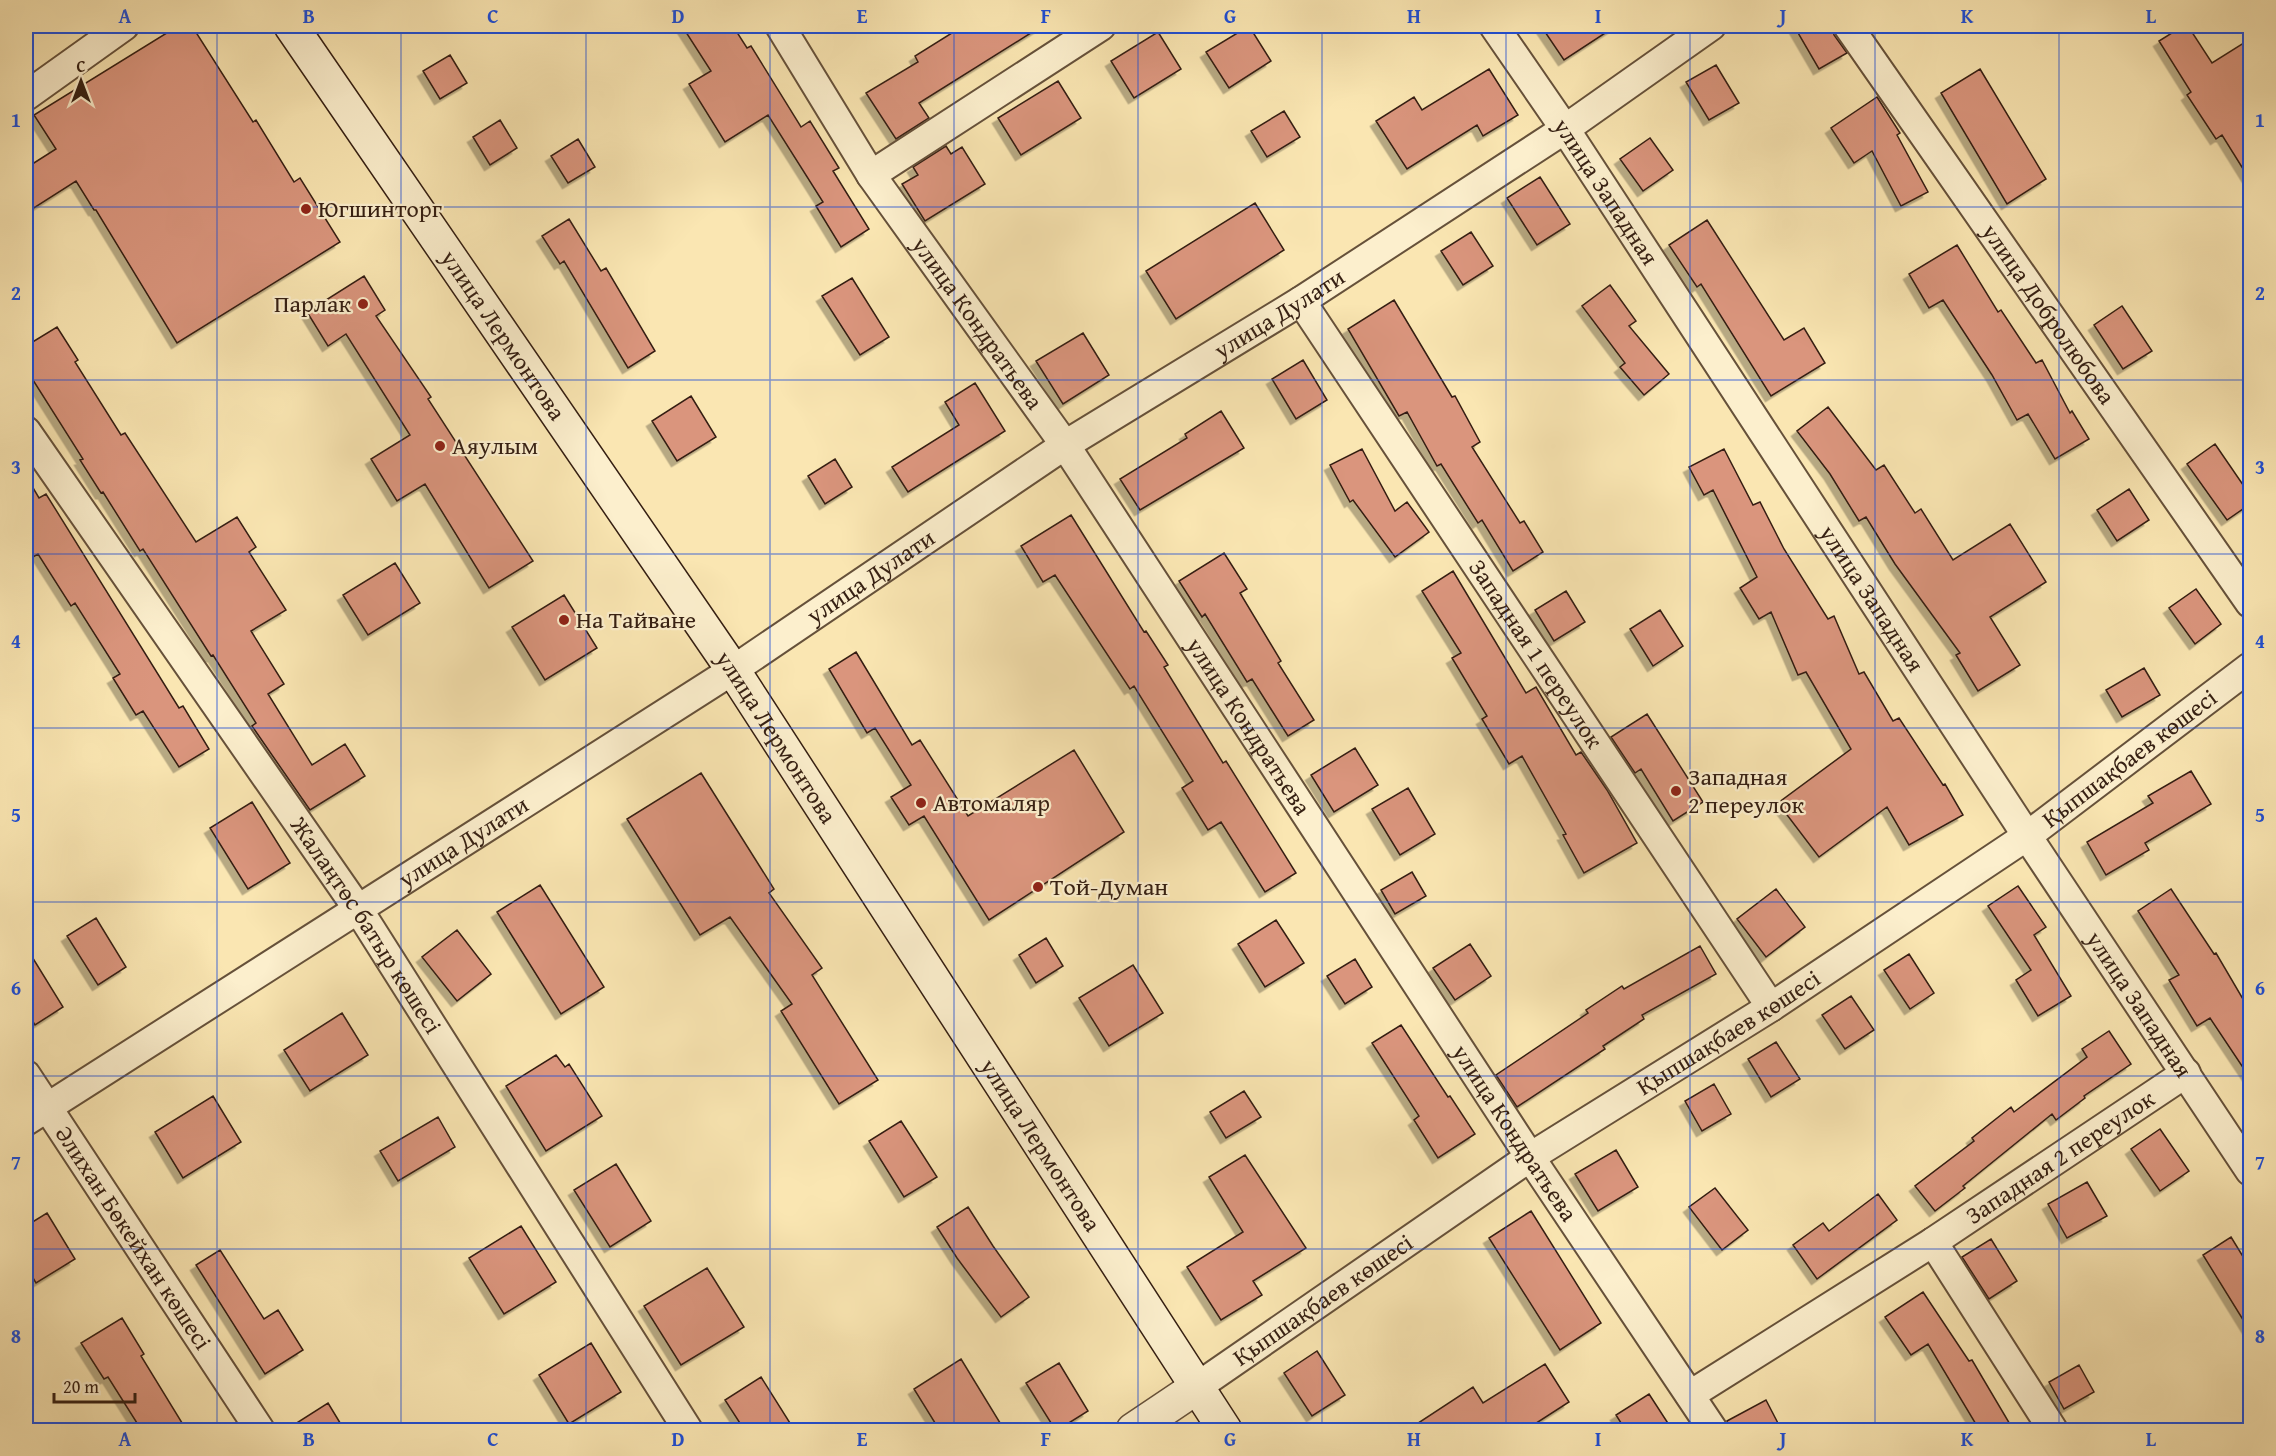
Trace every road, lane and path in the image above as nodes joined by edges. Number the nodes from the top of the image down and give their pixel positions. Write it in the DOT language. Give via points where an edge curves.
graph roads {
  1 [pos="124,26"];
  2 [pos="291,26"];
  3 [pos="780,26"];
  4 [pos="1101,26"];
  5 [pos="1494,26"];
  6 [pos="1711,26"];
  7 [pos="1848,26"];
  8 [pos="26,96"];
  9 [pos="1564,129"];
  10 [pos="871,175"];
  11 [pos="1301,301"];
  12 [pos="26,431"];
  13 [pos="1065,445"];
  14 [pos="2250,603"];
  15 [pos="2250,667"];
  16 [pos="733,670"];
  17 [pos="2027,836"];
  18 [pos="358,909"];
  19 [pos="1771,1006"];
  20 [pos="2186,1073"];
  21 [pos="26,1075"];
  22 [pos="37,1114"];
  23 [pos="1530,1157"];
  24 [pos="2250,1171"];
  25 [pos="1933,1242"];
  26 [pos="1197,1388"];
  27 [pos="1690,1395"];
  28 [pos="260,1431"];
  29 [pos="688,1431"];
  30 [pos="1133,1431"];
  31 [pos="1225,1431"];
  32 [pos="1713,1431"];
  33 [pos="2053,1431"];
  1 -- 8 [label="street"];
  2 -- 16 [label="main road, улица Лермонтова"];
  3 -- 10 [label="street, улица Кондратьева"];
  4 -- 10 [label="street"];
  5 -- 9 [label="street, улица Западная"];
  6 -- 9 [label="street, улица Дулати"];
  7 -- 14 [label="street, улица Добролюбова"];
  9 -- 11 [label="street, улица Дулати"];
  9 -- 17 [label="street, улица Западная"];
  10 -- 13 [label="street, улица Кондратьева"];
  11 -- 13 [label="street, улица Дулати"];
  11 -- 19 [label="street, Западная 1 переулок"];
  12 -- 18 [label="street, Жалаңтөс батыр көшесі"];
  13 -- 16 [label="street, улица Дулати"];
  13 -- 23 [label="street, улица Кондратьева"];
  15 -- 17 [label="street, Қыпшақбаев көшесі"];
  16 -- 18 [label="street, улица Дулати"];
  16 -- 26 [label="main road, улица Лермонтова"];
  17 -- 19 [label="street, Қыпшақбаев көшесі"];
  17 -- 20 [label="street, улица Западная"];
  18 -- 22 [label="street, улица Дулати"];
  18 -- 29 [label="street, Жалаңтөс батыр көшесі"];
  19 -- 23 [label="street, Қыпшақбаев көшесі"];
  20 -- 24 [label="street, улица Западная"];
  20 -- 25 [label="street, Западная 2 переулок"];
  21 -- 22 [label="street, Әлихан Бөкейхан көшесі"];
  22 -- 28 [label="street, Әлихан Бөкейхан көшесі"];
  23 -- 26 [label="street, Қыпшақбаев көшесі"];
  23 -- 27 [label="street, улица Кондратьева"];
  25 -- 27 [label="street, Западная 2 переулок"];
  25 -- 33 [label="street"];
  26 -- 30 [label="main road"];
  26 -- 31 [label="main road, улица Лермонтова"];
  27 -- 32 [label="street, улица Кондратьева"];
}
